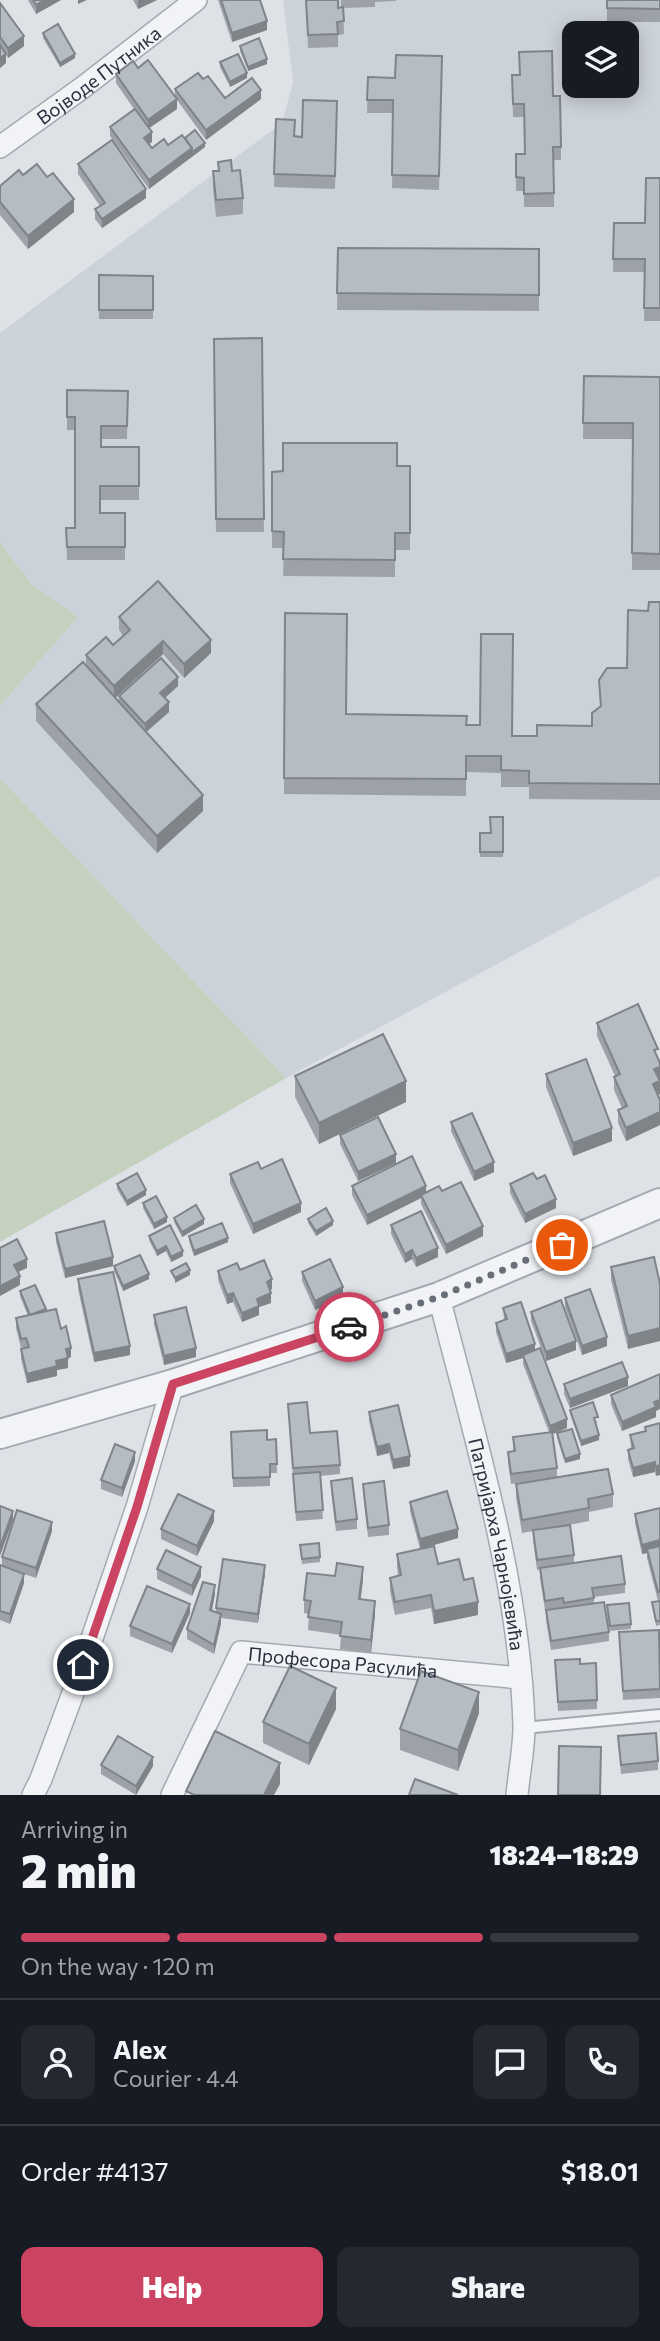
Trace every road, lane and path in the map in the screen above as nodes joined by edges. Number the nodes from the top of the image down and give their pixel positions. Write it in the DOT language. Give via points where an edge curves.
graph roads {
  1 [pos="196,0"];
  2 [pos="0,147"];
  3 [pos="660,1203"];
  4 [pos="439,1297"];
  5 [pos="173,1384"];
  6 [pos="0,1434"];
  7 [pos="520,1678"];
  8 [pos="660,1715"];
  9 [pos="524,1728"];
  10 [pos="33,1795"];
  11 [pos="172,1795"];
  12 [pos="517,1795"];
  1 -- 2 [label="street, Војводе Путника"];
  3 -- 4 [label="street"];
  4 -- 5 [label="street"];
  4 -- 7 [label="street, Патријарха Чарнојевића" via="489,1493 512,1609"];
  5 -- 6 [label="street"];
  5 -- 10 [label="street" via="137,1507"];
  7 -- 9 [label="street, Патријарха Чарнојевића"];
  7 -- 11 [label="street, Професора Расулића" via="241,1652"];
  8 -- 9 [label="lane"];
  9 -- 12 [label="street, Патријарха Чарнојевића"];
}
